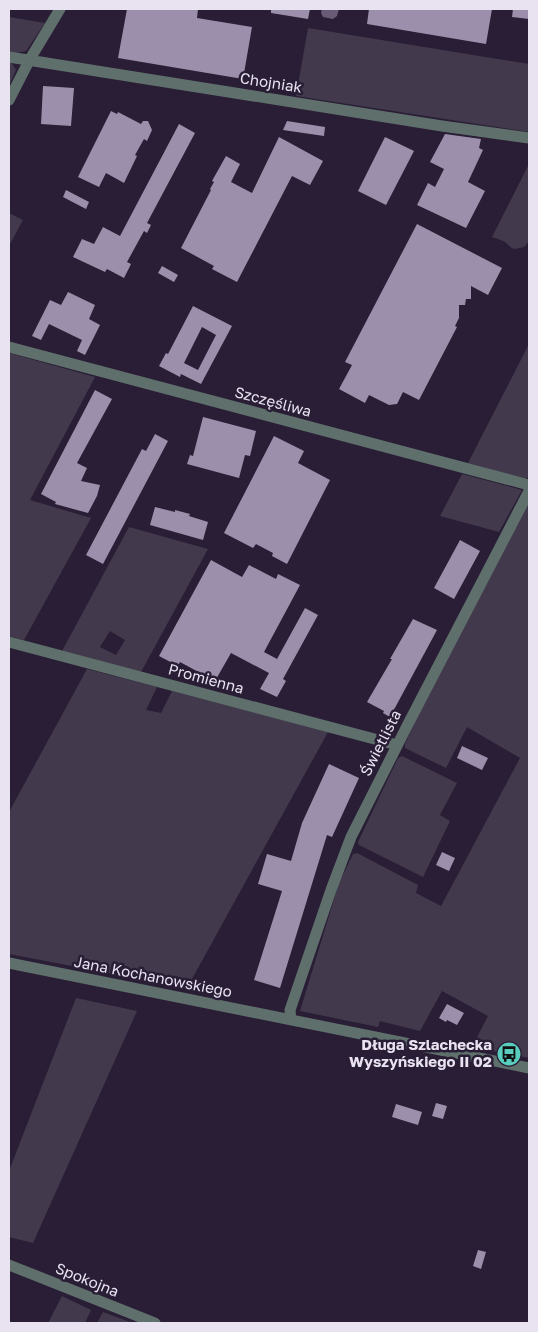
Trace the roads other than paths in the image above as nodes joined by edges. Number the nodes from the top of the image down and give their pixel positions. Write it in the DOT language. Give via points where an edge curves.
graph roads {
  1 [pos="60,9"];
  2 [pos="9,56"];
  3 [pos="30,59"];
  4 [pos="9,100"];
  5 [pos="529,138"];
  6 [pos="9,347"];
  7 [pos="529,485"];
  8 [pos="529,491"];
  9 [pos="9,642"];
  10 [pos="397,745"];
  11 [pos="9,964"];
  12 [pos="291,1020"];
  13 [pos="529,1068"];
  14 [pos="9,1265"];
  15 [pos="155,1323"];
  1 -- 3 [label="street"];
  2 -- 3 [label="street, Chojniak"];
  3 -- 4 [label="street"];
  3 -- 5 [label="street, Chojniak"];
  6 -- 7 [label="street, Szczęśliwa"];
  8 -- 10 [label="street, Świetlista"];
  9 -- 10 [label="street, Promienna"];
  10 -- 12 [label="street, Świetlista" via="351,837 290,1010"];
  11 -- 12 [label="street, Jana Kochanowskiego"];
  12 -- 13 [label="street, Jana Kochanowskiego"];
  14 -- 15 [label="street, Spokojna"];
}
